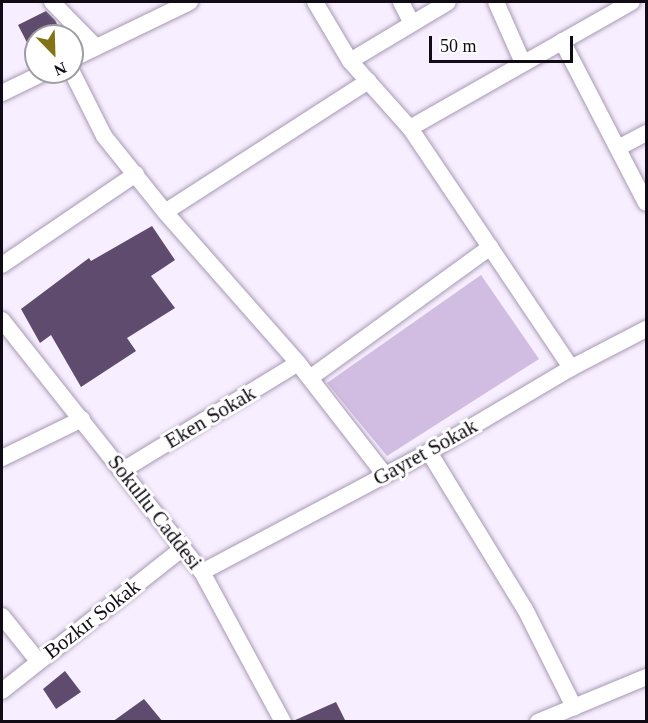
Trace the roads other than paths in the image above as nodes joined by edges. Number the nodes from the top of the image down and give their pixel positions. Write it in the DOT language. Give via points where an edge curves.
graph roads {
  1 [pos="52,2"];
  2 [pos="190,2"];
  3 [pos="315,2"];
  4 [pos="401,2"];
  5 [pos="448,2"];
  6 [pos="496,2"];
  7 [pos="632,2"];
  8 [pos="411,22"];
  9 [pos="562,41"];
  10 [pos="96,47"];
  11 [pos="84,53"];
  12 [pos="350,61"];
  13 [pos="523,63"];
  14 [pos="368,81"];
  15 [pos="24,82"];
  16 [pos="78,84"];
  17 [pos="2,93"];
  18 [pos="410,128"];
  19 [pos="646,133"];
  20 [pos="618,148"];
  21 [pos="136,174"];
  22 [pos="646,203"];
  23 [pos="165,212"];
  24 [pos="490,247"];
  25 [pos="2,265"];
  26 [pos="2,320"];
  27 [pos="646,329"];
  28 [pos="298,363"];
  29 [pos="571,368"];
  30 [pos="310,378"];
  31 [pos="82,418"];
  32 [pos="429,452"];
  33 [pos="2,458"];
  34 [pos="123,470"];
  35 [pos="384,474"];
  36 [pos="183,548"];
  37 [pos="202,573"];
  38 [pos="2,615"];
  39 [pos="38,661"];
  40 [pos="646,677"];
  41 [pos="2,691"];
  42 [pos="574,707"];
  43 [pos="283,722"];
  44 [pos="538,722"];
  1 -- 10 [label="street"];
  2 -- 10 [label="street"];
  3 -- 12 [label="street"];
  4 -- 8 [label="street"];
  5 -- 8 [label="street"];
  6 -- 13 [label="street"];
  7 -- 9 [label="street"];
  8 -- 12 [label="street"];
  9 -- 13 [label="street"];
  9 -- 20 [label="street"];
  10 -- 11 [label="street"];
  12 -- 14 [label="street"];
  13 -- 18 [label="street"];
  14 -- 18 [label="street"];
  14 -- 23 [label="street"];
  15 -- 17 [label="street"];
  16 -- 21 [label="street" via="105,136"];
  18 -- 24 [label="street"];
  19 -- 20 [label="street"];
  20 -- 22 [label="street"];
  21 -- 23 [label="street"];
  21 -- 25 [label="street"];
  23 -- 28 [label="street"];
  24 -- 29 [label="street"];
  24 -- 30 [label="street"];
  26 -- 31 [label="street, Sokullu Caddesi"];
  27 -- 29 [label="street, Gayret Sokak"];
  28 -- 30 [label="street"];
  28 -- 34 [label="street, Eken Sokak"];
  29 -- 32 [label="street, Gayret Sokak"];
  30 -- 35 [label="street"];
  31 -- 33 [label="street"];
  31 -- 34 [label="street, Sokullu Caddesi"];
  32 -- 35 [label="street, Gayret Sokak"];
  32 -- 42 [label="street" via="525,609"];
  34 -- 36 [label="street, Sokullu Caddesi"];
  35 -- 37 [label="street, Gayret Sokak"];
  36 -- 37 [label="street, Sokullu Caddesi"];
  36 -- 39 [label="street, Bozkır Sokak"];
  37 -- 43 [label="street, Sokullu Caddesi"];
  38 -- 39 [label="street"];
  39 -- 41 [label="street, Bozkır Sokak"];
  40 -- 42 [label="street"];
  42 -- 44 [label="street"];
}
